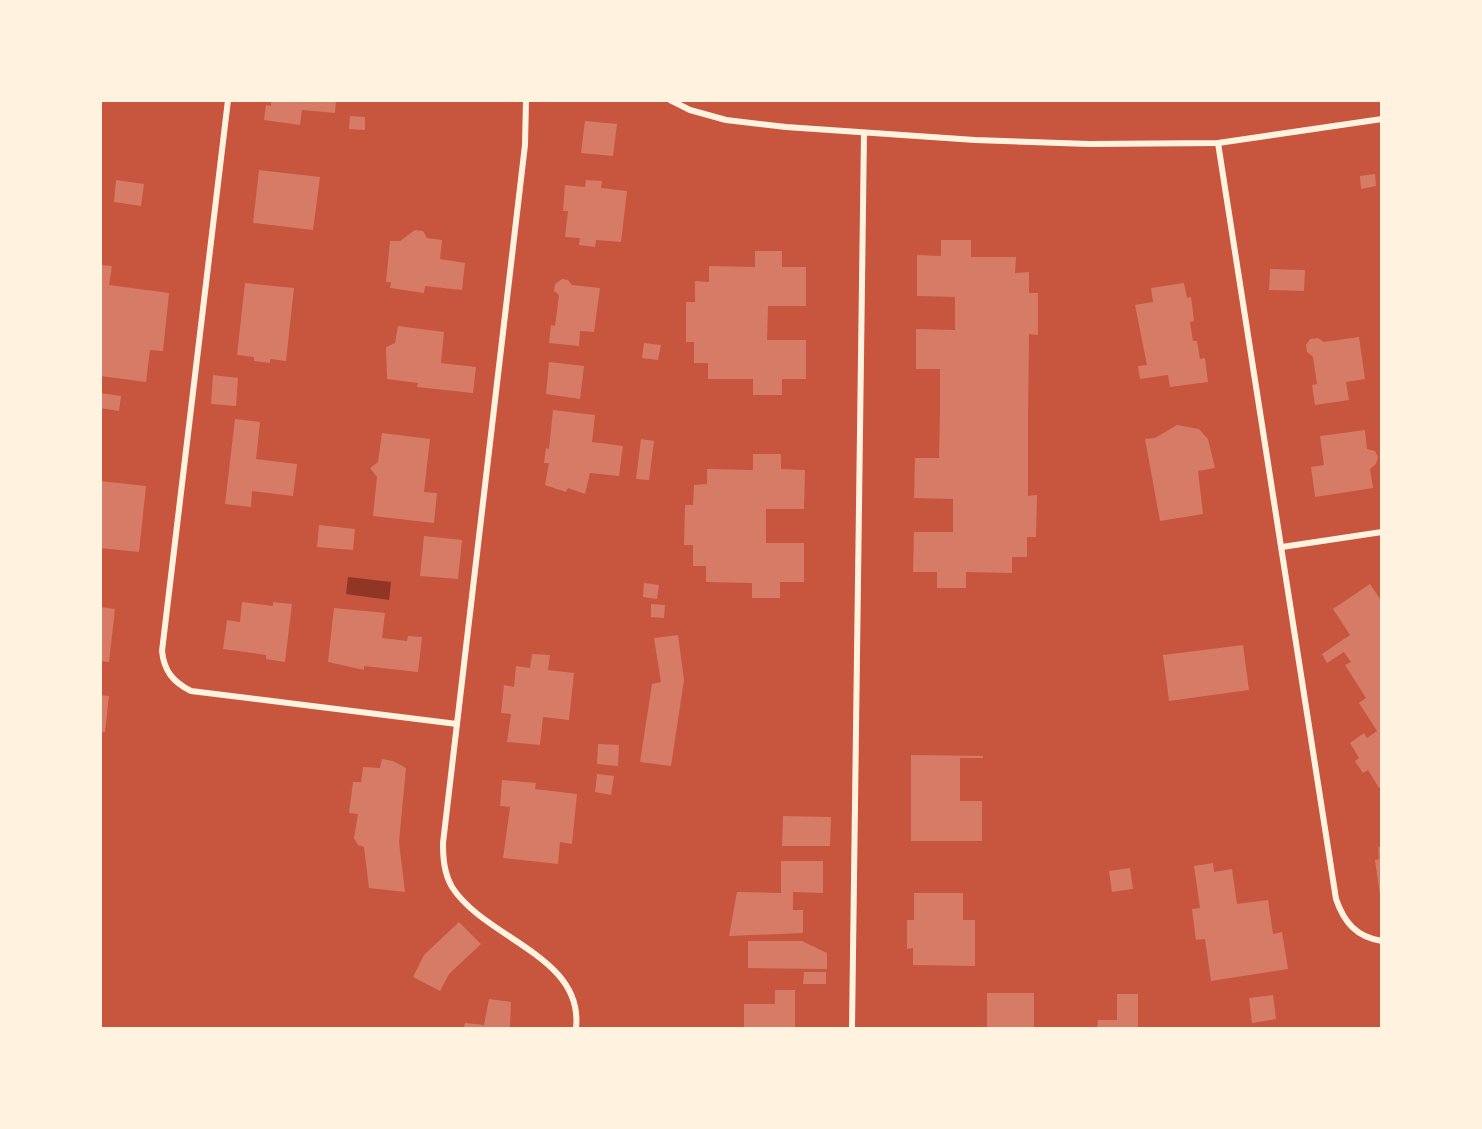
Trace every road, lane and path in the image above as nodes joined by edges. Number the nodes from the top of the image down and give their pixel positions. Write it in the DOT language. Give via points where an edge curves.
graph roads {
  1 [pos="228,100"];
  2 [pos="526,100"];
  3 [pos="670,100"];
  4 [pos="1382,119"];
  5 [pos="864,133"];
  6 [pos="1218,142"];
  7 [pos="1382,532"];
  8 [pos="1282,547"];
  9 [pos="457,724"];
  10 [pos="1382,941"];
  11 [pos="576,1029"];
  12 [pos="852,1029"];
  1 -- 9 [label="street" via="163,662 174,680 191,691"];
  2 -- 9 [label="street" via="525,145"];
  3 -- 5 [label="street" via="726,120"];
  4 -- 6 [label="street"];
  5 -- 6 [label="street" via="1089,144"];
  5 -- 12 [label="street"];
  6 -- 8 [label="street"];
  7 -- 8 [label="street"];
  8 -- 10 [label="street" via="1336,898 1352,928"];
  9 -- 11 [label="street" via="443,843 447,874 462,899 565,981 576,1005"];
}
